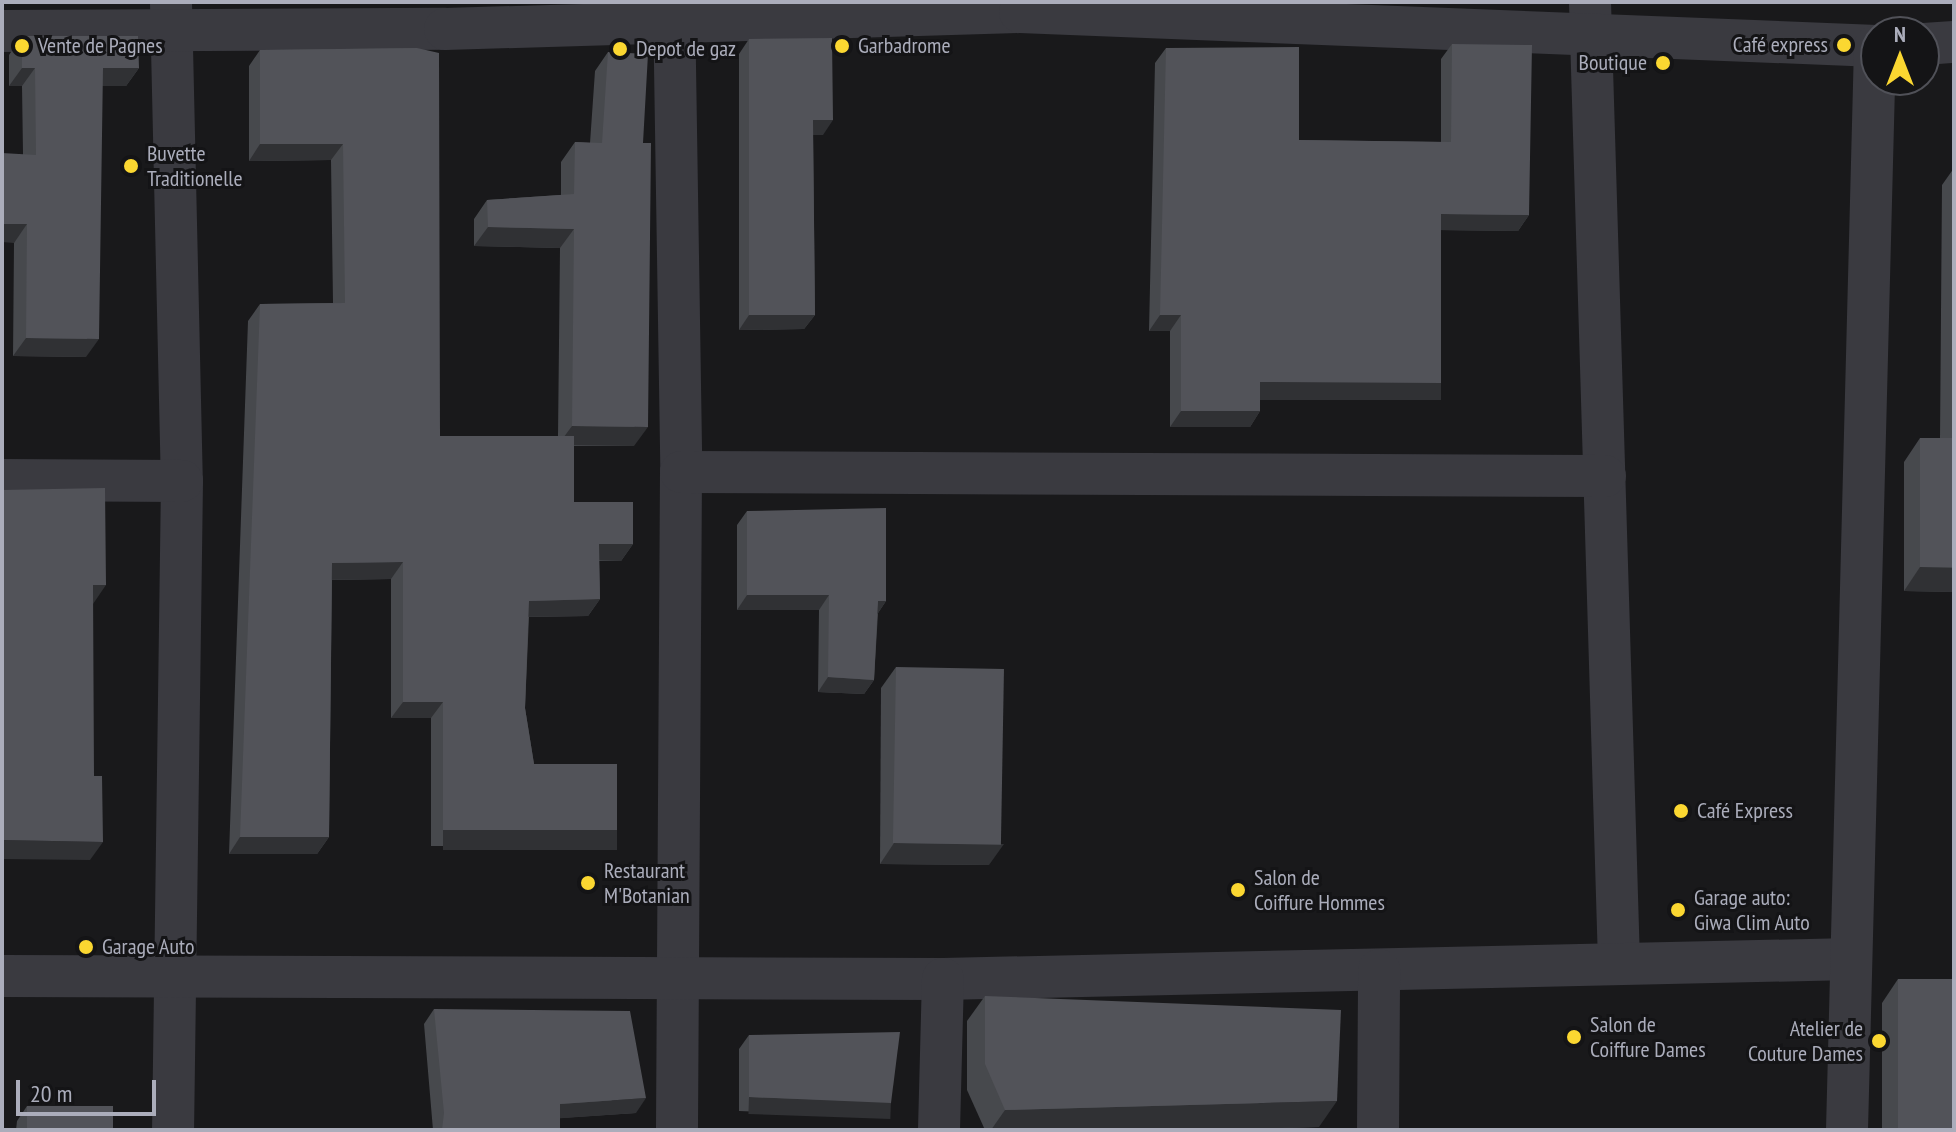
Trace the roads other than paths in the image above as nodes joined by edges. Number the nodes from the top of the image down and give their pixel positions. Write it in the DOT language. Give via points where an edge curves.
graph roads {
  1 [pos="1140,9"];
  2 [pos="674,12"];
  3 [pos="171,16"];
  4 [pos="1590,18"];
  5 [pos="2,31"];
  6 [pos="1860,44"];
  7 [pos="1875,96"];
  8 [pos="681,472"];
  9 [pos="1605,476"];
  10 [pos="2,480"];
  11 [pos="182,481"];
  12 [pos="1851,959"];
  13 [pos="1619,962"];
  14 [pos="1379,970"];
  15 [pos="2,976"];
  16 [pos="172,976"];
  17 [pos="943,979"];
  18 [pos="682,981"];
  19 [pos="173,1130"];
  20 [pos="677,1130"];
  21 [pos="939,1130"];
  22 [pos="1378,1130"];
  23 [pos="1847,1130"];
  1 -- 2 [label="street"];
  1 -- 4 [label="street"];
  2 -- 3 [label="street"];
  2 -- 8 [label="street"];
  3 -- 5 [label="street"];
  3 -- 11 [label="street"];
  4 -- 6 [label="street"];
  4 -- 9 [label="street"];
  7 -- 12 [label="street"];
  8 -- 9 [label="street"];
  8 -- 18 [label="street"];
  9 -- 13 [label="street"];
  10 -- 11 [label="street"];
  11 -- 16 [label="street"];
  12 -- 13 [label="street"];
  12 -- 23 [label="street"];
  13 -- 14 [label="street"];
  14 -- 17 [label="street"];
  14 -- 22 [label="street"];
  15 -- 16 [label="street"];
  16 -- 18 [label="street"];
  16 -- 19 [label="street"];
  17 -- 18 [label="street"];
  17 -- 21 [label="street"];
  18 -- 20 [label="street"];
}
